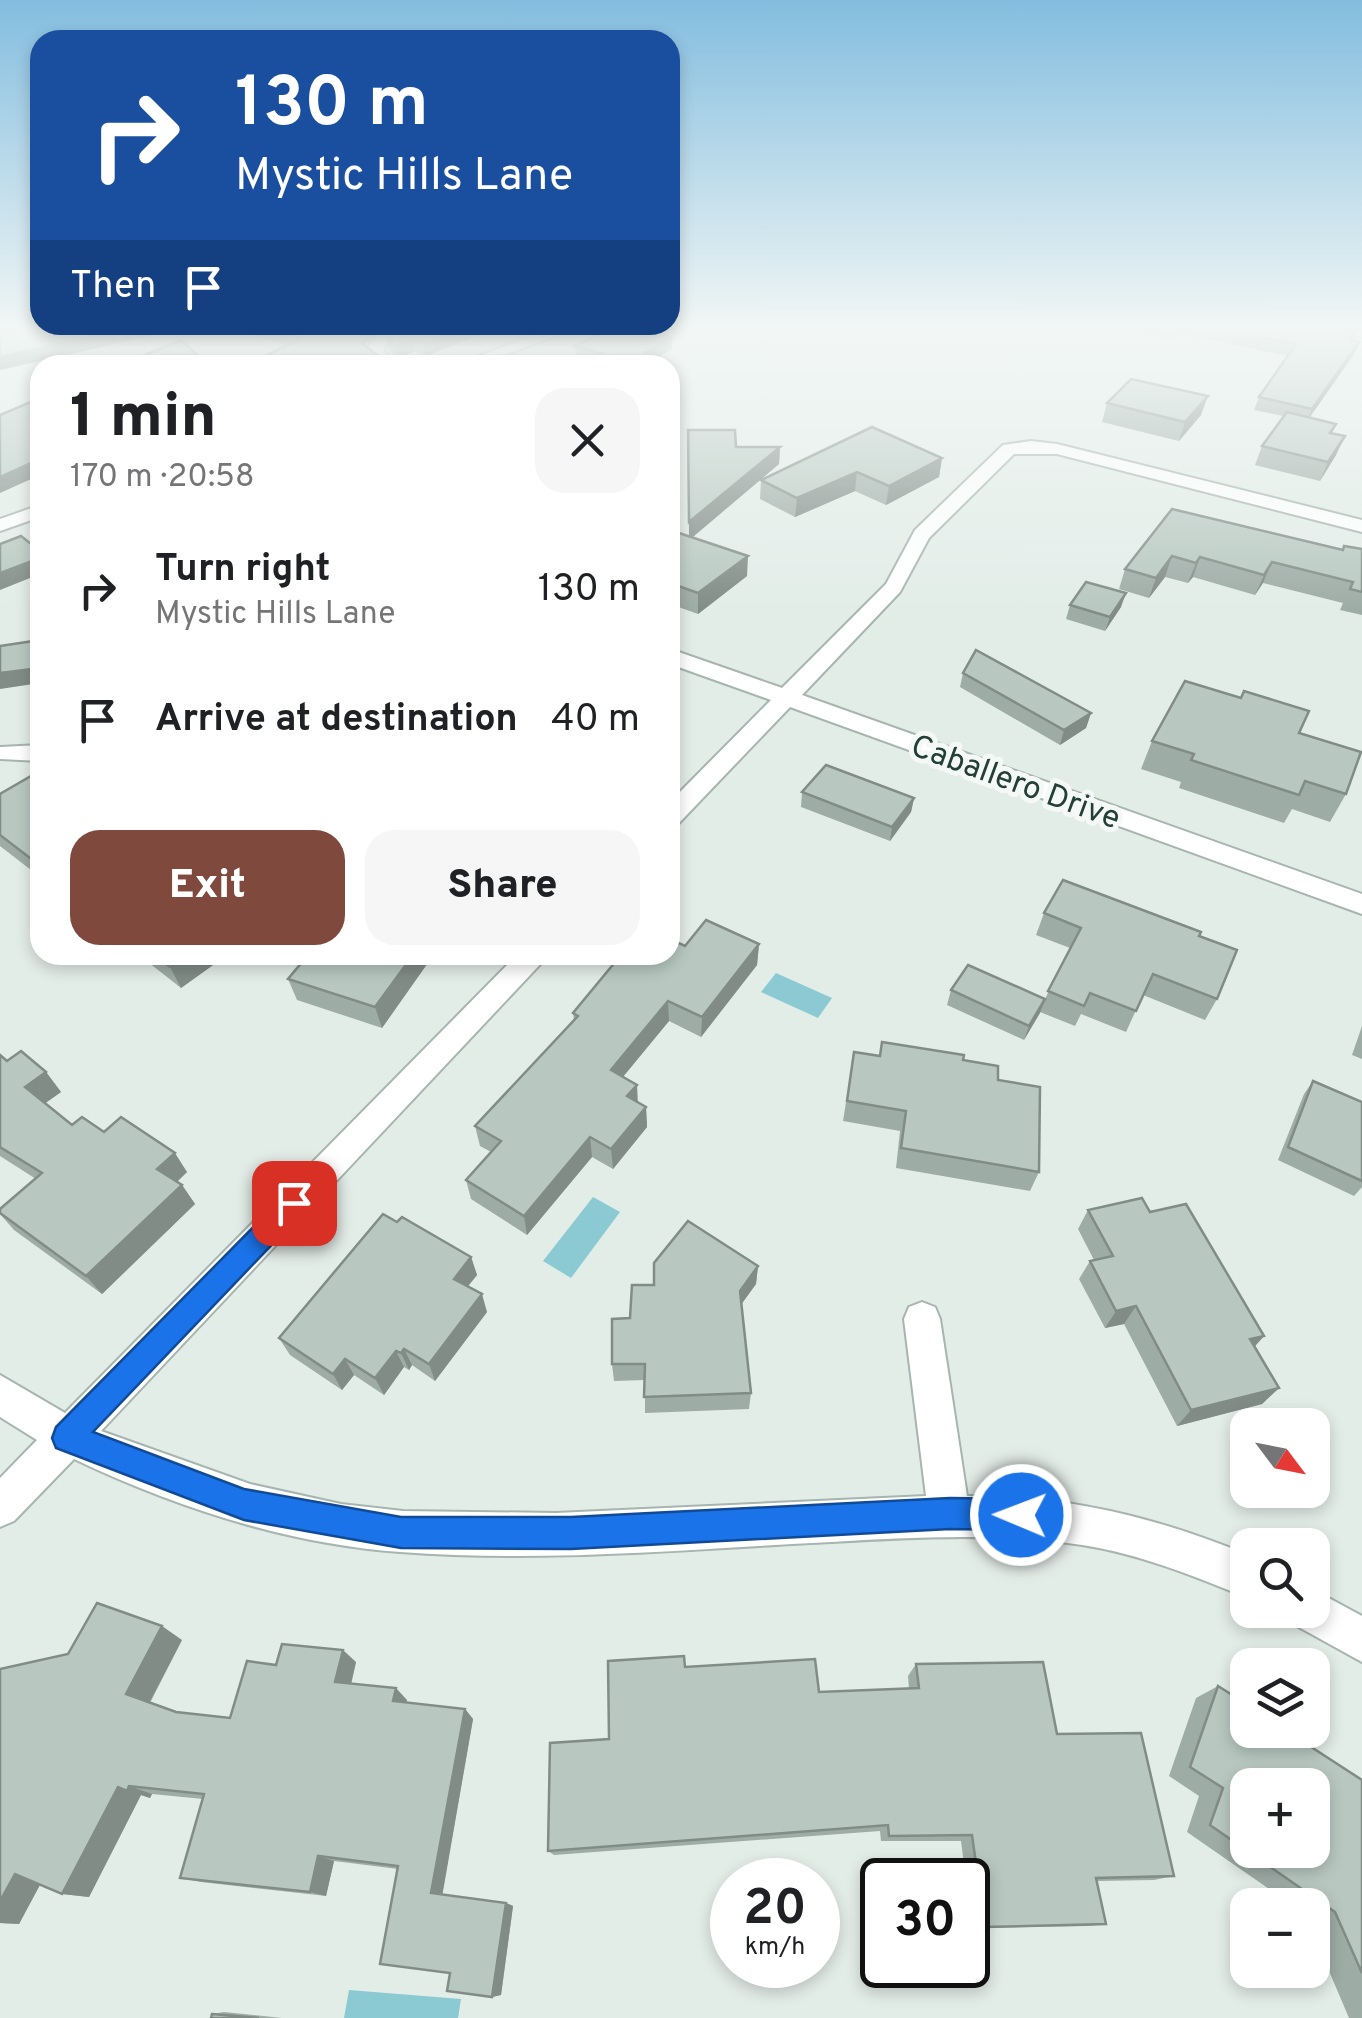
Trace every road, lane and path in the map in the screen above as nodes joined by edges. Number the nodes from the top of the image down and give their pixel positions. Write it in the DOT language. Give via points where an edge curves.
graph roads {
  1 [pos="30,514"];
  2 [pos="0,525"];
  3 [pos="1362,526"];
  4 [pos="680,660"];
  5 [pos="787,700"];
  6 [pos="7,753"];
  7 [pos="30,754"];
  8 [pos="680,807"];
  9 [pos="1362,904"];
  10 [pos="525,965"];
  11 [pos="922,1318"];
  12 [pos="0,1394"];
  13 [pos="67,1438"];
  14 [pos="0,1507"];
  15 [pos="950,1514"];
  16 [pos="1230,1571"];
  17 [pos="1330,1622"];
  18 [pos="1362,1640"];
  1 -- 2 [label="street"];
  3 -- 5 [label="street" via="1045,447 1008,448 922,534 912,546 909,570"];
  4 -- 5 [label="street, Caballero Drive"];
  5 -- 8 [label="street"];
  5 -- 9 [label="street, Caballero Drive"];
  6 -- 7 [label="street"];
  10 -- 13 [label="street"];
  11 -- 15 [label="street"];
  12 -- 13 [label="street"];
  13 -- 14 [label="street"];
  13 -- 15 [label="street" via="244,1504 401,1532 571,1533"];
  15 -- 16 [label="street" via="1084,1522 1148,1538"];
  17 -- 18 [label="street"];
}
